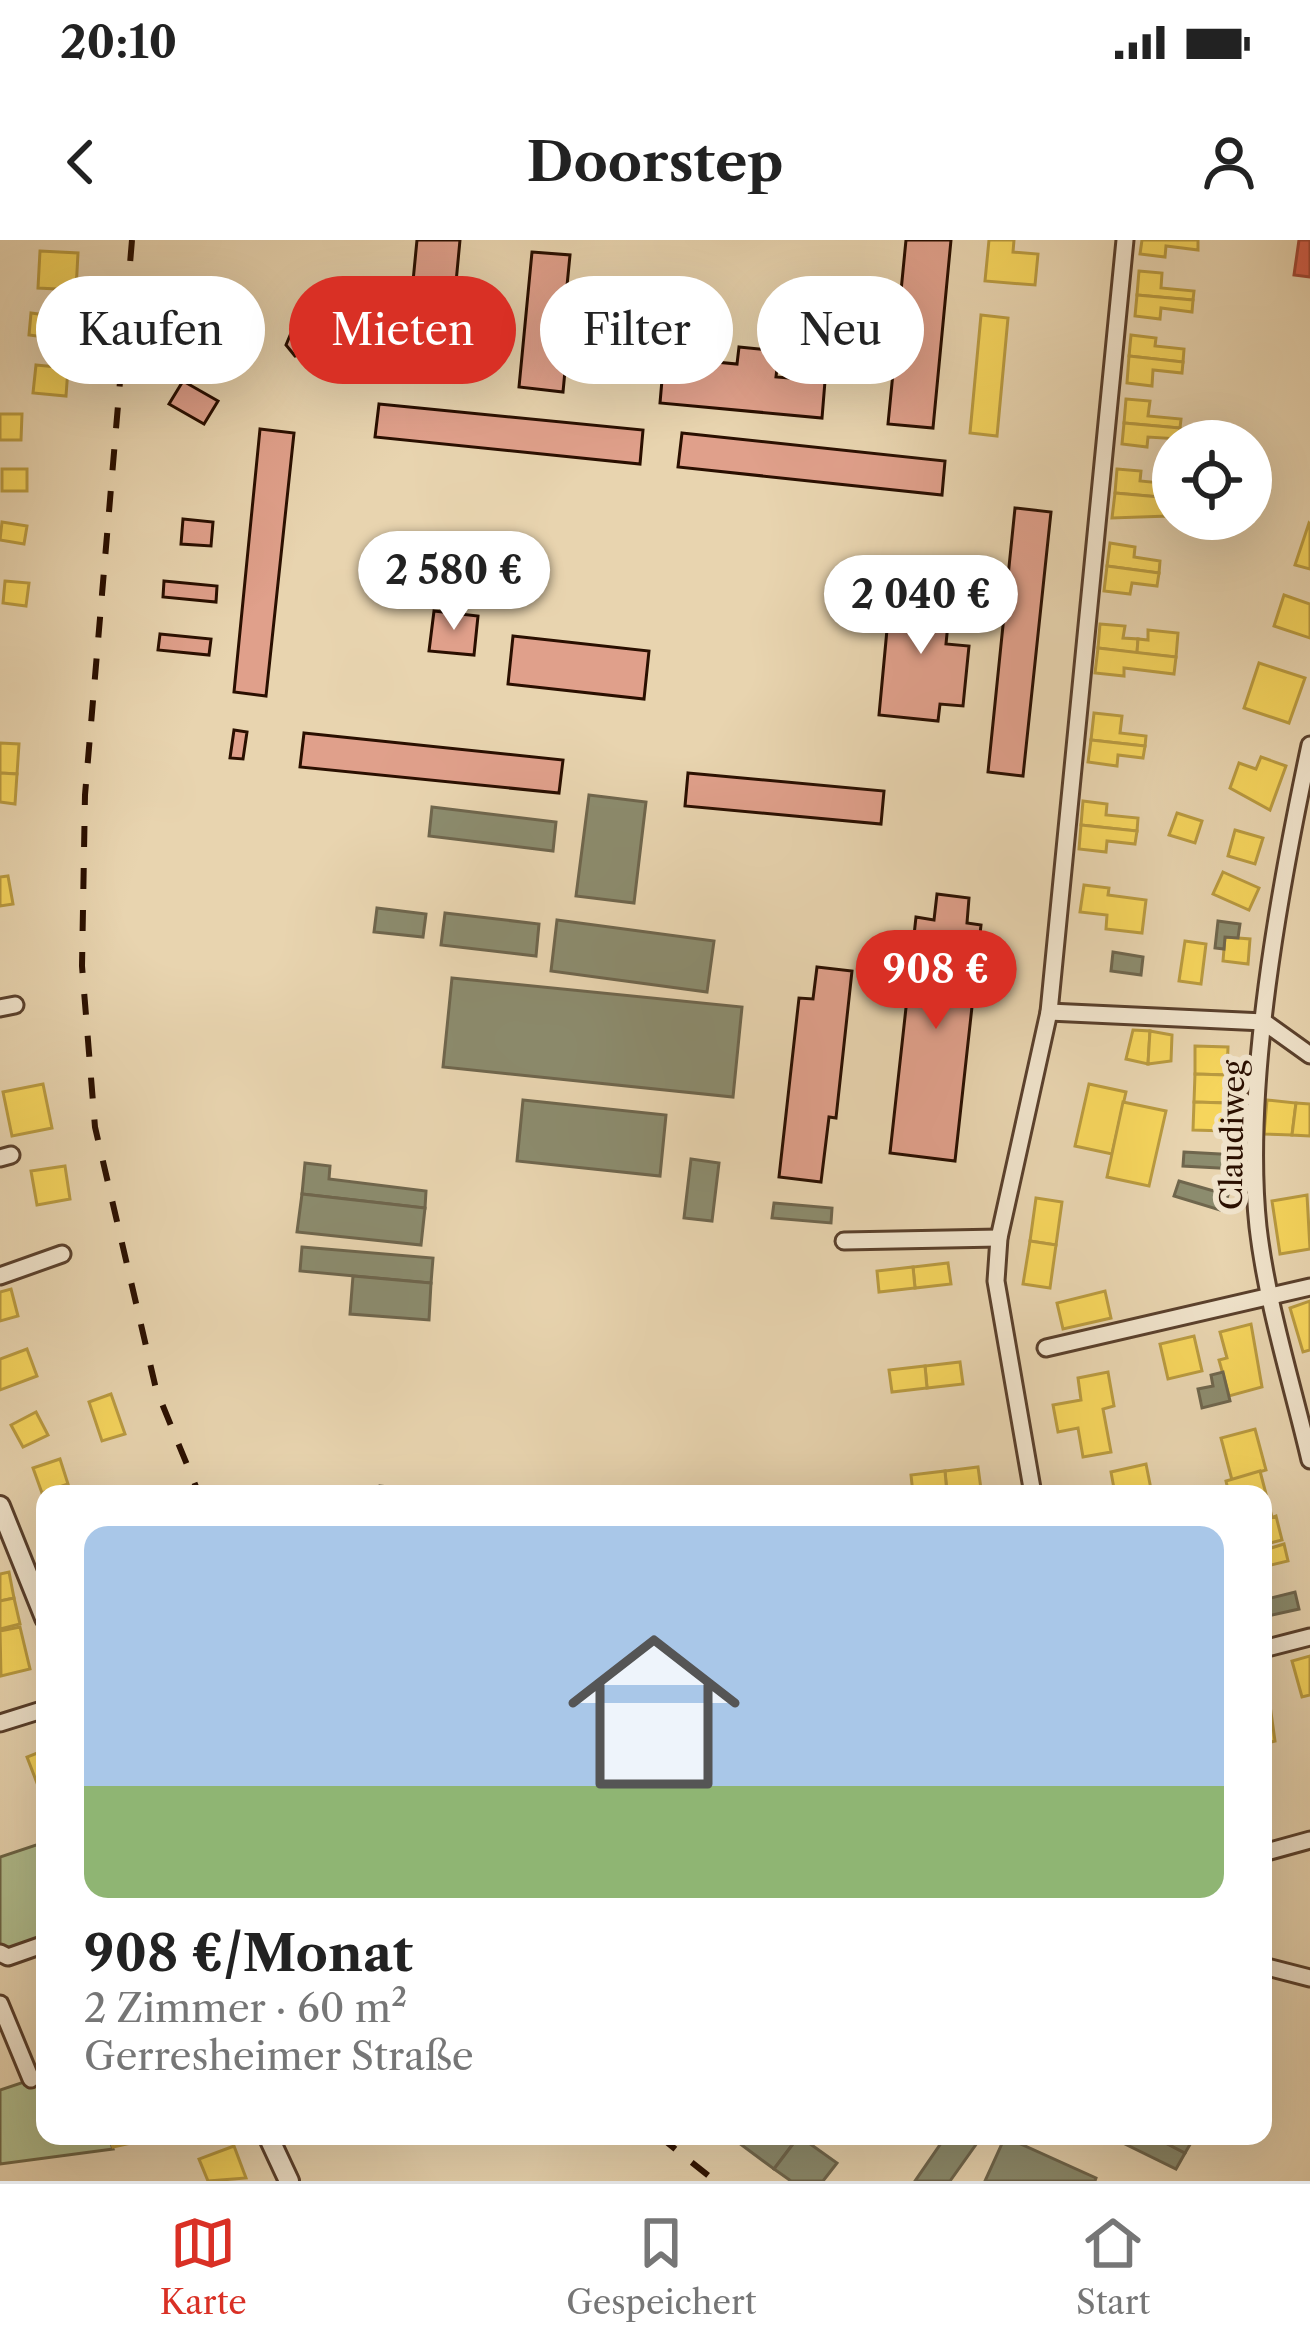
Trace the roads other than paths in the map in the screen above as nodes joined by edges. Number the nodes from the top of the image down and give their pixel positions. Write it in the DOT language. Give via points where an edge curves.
graph roads {
  1 [pos="1125,240"];
  2 [pos="1310,746"];
  3 [pos="1303,810"];
  4 [pos="1049,1012"];
  5 [pos="1264,1022"];
  6 [pos="1310,1055"];
  7 [pos="999,1238"];
  8 [pos="844,1240"];
  9 [pos="62,1254"];
  10 [pos="0,1276"];
  11 [pos="1310,1287"];
  12 [pos="1271,1295"];
  13 [pos="1046,1348"];
  14 [pos="1310,1460"];
  15 [pos="1031,1485"];
  16 [pos="0,1507"];
  17 [pos="36,1596"];
  18 [pos="1310,1637"];
  19 [pos="1272,1647"];
  20 [pos="36,1712"];
  21 [pos="0,1724"];
  22 [pos="1310,1840"];
  23 [pos="1272,1850"];
  24 [pos="36,1947"];
  25 [pos="0,1953"];
  26 [pos="1272,1968"];
  27 [pos="1310,1978"];
  28 [pos="0,2004"];
  29 [pos="31,2079"];
  30 [pos="272,2145"];
  31 [pos="289,2181"];
  1 -- 4 [label="street"];
  2 -- 3 [label="street, Claudiweg"];
  3 -- 5 [label="street, Claudiweg"];
  4 -- 5 [label="street"];
  4 -- 7 [label="street"];
  5 -- 6 [label="street"];
  5 -- 12 [label="street, Claudiweg" via="1258,1226"];
  7 -- 8 [label="street"];
  7 -- 15 [label="street" via="996,1281"];
  9 -- 10 [label="street"];
  11 -- 12 [label="street"];
  12 -- 13 [label="street"];
  12 -- 14 [label="street, Claudiweg"];
  16 -- 17 [label="street"];
  18 -- 19 [label="street"];
  20 -- 21 [label="street"];
  22 -- 23 [label="street"];
  24 -- 25 [label="street"];
  26 -- 27 [label="street"];
  28 -- 29 [label="street"];
  30 -- 31 [label="street"];
}
